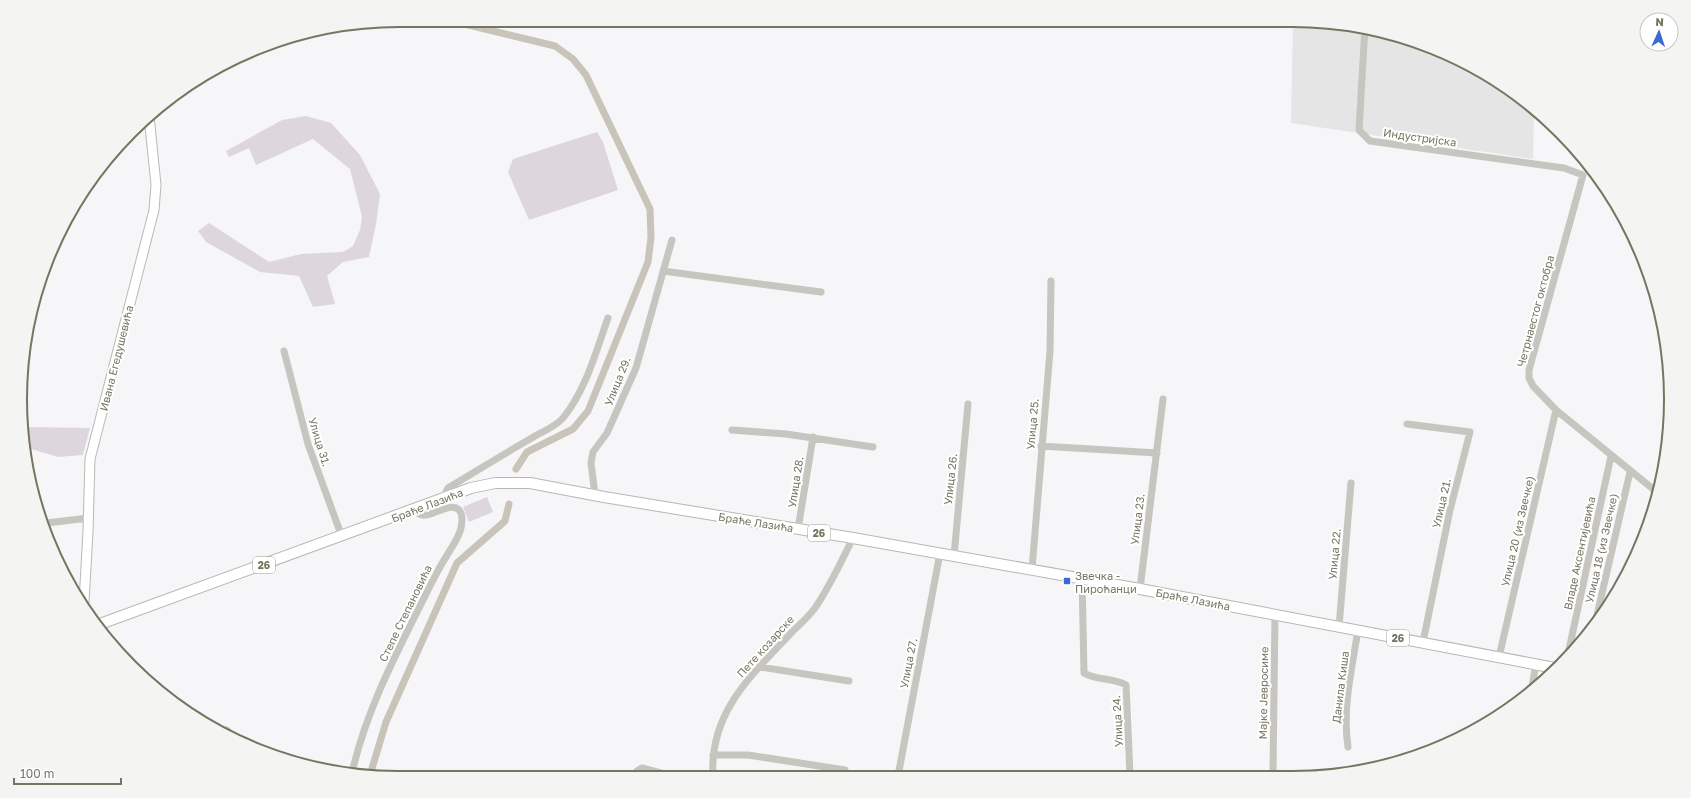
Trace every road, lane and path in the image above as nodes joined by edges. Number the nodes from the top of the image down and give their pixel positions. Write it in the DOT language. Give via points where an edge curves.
graph roads {
  1 [pos="1365,34"];
  2 [pos="150,123"];
  3 [pos="1582,175"];
  4 [pos="672,240"];
  5 [pos="663,271"];
  6 [pos="1051,281"];
  7 [pos="821,292"];
  8 [pos="608,318"];
  9 [pos="284,351"];
  10 [pos="1163,399"];
  11 [pos="968,404"];
  12 [pos="1556,410"];
  13 [pos="1407,424"];
  14 [pos="732,430"];
  15 [pos="813,437"];
  16 [pos="1041,446"];
  17 [pos="873,448"];
  18 [pos="1156,453"];
  19 [pos="1612,456"];
  20 [pos="1630,472"];
  21 [pos="1351,482"];
  22 [pos="1653,489"];
  23 [pos="595,495"];
  24 [pos="443,499"];
  25 [pos="416,509"];
  26 [pos="89,518"];
  27 [pos="48,523"];
  28 [pos="798,529"];
  29 [pos="342,537"];
  30 [pos="853,538"];
  31 [pos="940,553"];
  32 [pos="954,556"];
  33 [pos="1032,569"];
  34 [pos="1082,578"];
  35 [pos="1140,588"];
  36 [pos="84,597"];
  37 [pos="1598,610"];
  38 [pos="1275,614"];
  39 [pos="103,623"];
  40 [pos="1339,627"];
  41 [pos="1358,630"];
  42 [pos="1423,642"];
  43 [pos="1570,646"];
  44 [pos="1499,657"];
  45 [pos="1536,664"];
  46 [pos="760,667"];
  47 [pos="1550,667"];
  48 [pos="849,681"];
  49 [pos="1532,683"];
  50 [pos="1348,747"];
  51 [pos="713,754"];
  52 [pos="353,768"];
  53 [pos="845,770"];
  54 [pos="637,771"];
  55 [pos="653,771"];
  56 [pos="713,771"];
  57 [pos="899,771"];
  58 [pos="1130,771"];
  59 [pos="1273,771"];
  1 -- 3 [label="street, Индустријска" via="1359,130 1370,141 1564,168"];
  2 -- 26 [label="main road, Ивана Егедушевића" via="156,185 154,210 92,452 89,467"];
  3 -- 12 [label="street, Четрнаестог октобра" via="1528,370 1533,386"];
  4 -- 5 [label="street, Улица 29."];
  5 -- 7 [label="street"];
  5 -- 23 [label="street, Улица 29." via="636,368 610,427 593,452 591,463"];
  6 -- 16 [label="street, Улица 25." via="1050,351"];
  8 -- 24 [label="street" via="579,393 563,418 551,428 448,488"];
  9 -- 29 [label="street, Улица 31." via="308,444"];
  10 -- 18 [label="street, Улица 23."];
  11 -- 32 [label="street, Улица 26."];
  12 -- 19 [label="street, Четрнаестог октобра"];
  12 -- 44 [label="street, Улица 20 (из Звечке)"];
  13 -- 42 [label="street, Улица 21." via="1470,432 1450,510"];
  14 -- 15 [label="street"];
  15 -- 17 [label="street"];
  15 -- 28 [label="street, Улица 28."];
  16 -- 18 [label="street"];
  16 -- 33 [label="street, Улица 25."];
  18 -- 35 [label="street, Улица 23."];
  19 -- 20 [label="street, Четрнаестог октобра"];
  19 -- 43 [label="street, Владе Аксентијевића"];
  20 -- 22 [label="street, Четрнаестог октобра"];
  20 -- 37 [label="street, Улица 18 (из Звечке)"];
  21 -- 40 [label="street, Улица 22."];
  23 -- 24 [label="main road, Браће Лазића / 26" via="530,483 503,482 481,485"];
  23 -- 28 [label="main road, Браће Лазића / 26"];
  24 -- 25 [label="main road, Браће Лазића / 26"];
  25 -- 29 [label="main road, Браће Лазића / 26"];
  25 -- 52 [label="street, Степе Степановића" via="424,516 456,508 460,512 461,528 386,678 365,728"];
  26 -- 27 [label="street"];
  26 -- 36 [label="main road, Ивана Егедушевића"];
  28 -- 30 [label="main road, Браће Лазића / 26"];
  29 -- 39 [label="main road, Браће Лазића / 26"];
  30 -- 31 [label="main road, Браће Лазића / 26"];
  30 -- 46 [label="street, Пете козарске" via="817,606"];
  31 -- 32 [label="main road, Браће Лазића / 26"];
  31 -- 57 [label="street, Улица 27."];
  32 -- 33 [label="main road, Браће Лазића / 26"];
  33 -- 34 [label="main road, Браће Лазића / 26"];
  34 -- 35 [label="main road, Браће Лазића / 26"];
  34 -- 58 [label="street, Улица 24." via="1084,673 1090,677 1116,680 1126,685"];
  35 -- 38 [label="main road, Браће Лазића / 26"];
  38 -- 40 [label="main road, Браће Лазића / 26"];
  38 -- 59 [label="street, Мајке Јевросиме"];
  40 -- 41 [label="main road, Браће Лазића / 26"];
  41 -- 42 [label="main road, Браће Лазића / 26"];
  41 -- 50 [label="street, Данила Киша" via="1347,713"];
  42 -- 44 [label="main road, Браће Лазића / 26"];
  44 -- 45 [label="main road, 26"];
  45 -- 47 [label="main road, 26"];
  45 -- 49 [label="street"];
  46 -- 48 [label="street"];
  46 -- 51 [label="street, Пете козарске" via="726,710 718,729"];
  51 -- 53 [label="street" via="748,754"];
  51 -- 56 [label="street, Пете козарске"];
  54 -- 55 [label="street" via="642,768"];
}
